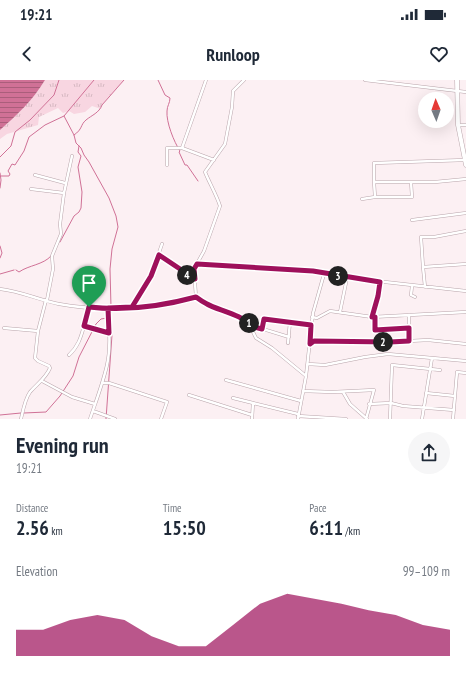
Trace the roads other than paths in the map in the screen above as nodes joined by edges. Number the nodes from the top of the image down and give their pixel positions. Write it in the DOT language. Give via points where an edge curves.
graph roads {
  1 [pos="206,80"];
  2 [pos="244,80"];
  3 [pos="365,80"];
  4 [pos="456,80"];
  5 [pos="456,91"];
  6 [pos="466,92"];
  7 [pos="458,125"];
  8 [pos="466,125"];
  9 [pos="464,145"];
  10 [pos="180,148"];
  11 [pos="72,156"];
  12 [pos="465,158"];
  13 [pos="214,160"];
  14 [pos="167,165"];
  15 [pos="466,165"];
  16 [pos="34,175"];
  17 [pos="466,179"];
  18 [pos="374,182"];
  19 [pos="411,182"];
  20 [pos="65,183"];
  21 [pos="31,189"];
  22 [pos="64,193"];
  23 [pos="375,197"];
  24 [pos="362,199"];
  25 [pos="466,213"];
  26 [pos="412,220"];
  27 [pos="466,231"];
  28 [pos="162,244"];
  29 [pos="159,255"];
  30 [pos="197,264"];
  31 [pos="466,264"];
  32 [pos="423,267"];
  33 [pos="324,274"];
  34 [pos="347,278"];
  35 [pos="195,279"];
  36 [pos="380,282"];
  37 [pos="412,286"];
  38 [pos="425,287"];
  39 [pos="0,289"];
  40 [pos="466,291"];
  41 [pos="196,297"];
  42 [pos="415,297"];
  43 [pos="46,301"];
  44 [pos="89,307"];
  45 [pos="132,307"];
  46 [pos="108,308"];
  47 [pos="340,312"];
  48 [pos="466,312"];
  49 [pos="409,315"];
  50 [pos="312,317"];
  51 [pos="373,317"];
  52 [pos="290,322"];
  53 [pos="311,325"];
  54 [pos="84,326"];
  55 [pos="250,326"];
  56 [pos="4,328"];
  57 [pos="409,328"];
  58 [pos="262,329"];
  59 [pos="38,332"];
  60 [pos="109,333"];
  61 [pos="289,337"];
  62 [pos="409,341"];
  63 [pos="288,343"];
  64 [pos="310,344"];
  65 [pos="466,344"];
  66 [pos="69,355"];
  67 [pos="432,358"];
  68 [pos="466,361"];
  69 [pos="308,364"];
  70 [pos="429,369"];
  71 [pos="440,370"];
  72 [pos="466,373"];
  73 [pos="306,376"];
  74 [pos="42,380"];
  75 [pos="226,380"];
  76 [pos="102,383"];
  77 [pos="303,391"];
  78 [pos="343,392"];
  79 [pos="426,393"];
  80 [pos="189,394"];
  81 [pos="455,396"];
  82 [pos="233,398"];
  83 [pos="301,401"];
  84 [pos="253,403"];
  85 [pos="391,403"];
  86 [pos="95,404"];
  87 [pos="370,404"];
  88 [pos="423,407"];
  89 [pos="454,410"];
  90 [pos="93,411"];
  91 [pos="252,415"];
  92 [pos="298,417"];
  93 [pos="22,419"];
  94 [pos="90,419"];
  95 [pos="115,419"];
  96 [pos="161,419"];
  97 [pos="252,419"];
  98 [pos="346,419"];
  99 [pos="366,419"];
  100 [pos="390,419"];
  101 [pos="422,419"];
  102 [pos="453,419"];
  1 -- 10 [label="street"];
  2 -- 13 [label="street" via="233,91 227,135 222,149"];
  3 -- 5 [label="street"];
  4 -- 5 [label="main road"];
  5 -- 6 [label="street"];
  5 -- 7 [label="main road"];
  7 -- 8 [label="street"];
  7 -- 9 [label="main road"];
  9 -- 12 [label="main road"];
  10 -- 13 [label="street"];
  10 -- 14 [label="street" via="168,148"];
  11 -- 20 [label="street"];
  12 -- 15 [label="main road"];
  12 -- 18 [label="street" via="374,163"];
  13 -- 30 [label="street" via="205,172 220,206"];
  16 -- 20 [label="street"];
  17 -- 19 [label="street"];
  18 -- 19 [label="street"];
  18 -- 23 [label="street"];
  19 -- 23 [label="street" via="412,197"];
  20 -- 22 [label="street"];
  21 -- 22 [label="street"];
  22 -- 43 [label="street" via="61,234 52,256 53,269"];
  23 -- 24 [label="street"];
  25 -- 26 [label="street"];
  27 -- 32 [label="street" via="421,237"];
  28 -- 29 [label="street"];
  29 -- 35 [label="street"];
  29 -- 45 [label="street" via="151,276"];
  30 -- 33 [label="street" via="313,271"];
  30 -- 35 [label="street" via="194,269"];
  31 -- 32 [label="street"];
  32 -- 38 [label="street"];
  33 -- 34 [label="street"];
  33 -- 50 [label="street"];
  34 -- 36 [label="street"];
  34 -- 47 [label="street"];
  35 -- 41 [label="street"];
  36 -- 37 [label="street"];
  36 -- 51 [label="street"];
  37 -- 38 [label="street"];
  37 -- 42 [label="street" via="411,295"];
  38 -- 40 [label="street"];
  39 -- 43 [label="street"];
  41 -- 45 [label="street" via="167,304"];
  41 -- 55 [label="street" via="248,322"];
  43 -- 44 [label="street"];
  43 -- 59 [label="street"];
  44 -- 46 [label="street"];
  44 -- 54 [label="street"];
  45 -- 46 [label="street"];
  46 -- 60 [label="street"];
  47 -- 50 [label="street" via="330,311 317,318"];
  47 -- 51 [label="street"];
  48 -- 49 [label="street"];
  49 -- 51 [label="street"];
  49 -- 57 [label="street"];
  50 -- 53 [label="street"];
  51 -- 57 [label="street" via="375,330"];
  52 -- 53 [label="street"];
  52 -- 58 [label="street" via="264,319"];
  52 -- 61 [label="street"];
  53 -- 64 [label="street"];
  54 -- 60 [label="street"];
  54 -- 66 [label="street" via="78,345"];
  55 -- 58 [label="street"];
  55 -- 73 [label="street" via="256,338"];
  56 -- 59 [label="street"];
  57 -- 62 [label="street"];
  58 -- 61 [label="street"];
  59 -- 74 [label="street" via="35,358 50,368"];
  60 -- 76 [label="street" via="107,364"];
  61 -- 63 [label="street"];
  62 -- 64 [label="street" via="314,341"];
  62 -- 65 [label="street"];
  64 -- 69 [label="street"];
  67 -- 68 [label="street"];
  67 -- 69 [label="street" via="388,354 324,365"];
  67 -- 70 [label="street"];
  69 -- 73 [label="street"];
  70 -- 71 [label="street"];
  70 -- 79 [label="street"];
  70 -- 85 [label="street" via="392,365"];
  72 -- 81 [label="street" via="457,372"];
  73 -- 77 [label="street"];
  74 -- 86 [label="street" via="72,397"];
  74 -- 93 [label="street" via="30,392"];
  75 -- 83 [label="street"];
  76 -- 86 [label="street"];
  76 -- 96 [label="street" via="167,402"];
  77 -- 78 [label="street"];
  77 -- 83 [label="street"];
  78 -- 87 [label="street" via="374,390"];
  78 -- 99 [label="street" via="350,404"];
  79 -- 81 [label="street"];
  79 -- 88 [label="street"];
  80 -- 91 [label="street"];
  81 -- 89 [label="street"];
  82 -- 84 [label="street"];
  83 -- 92 [label="street"];
  84 -- 91 [label="street"];
  84 -- 92 [label="street"];
  85 -- 87 [label="street"];
  85 -- 88 [label="street"];
  85 -- 100 [label="street"];
  86 -- 90 [label="street"];
  87 -- 99 [label="street"];
  88 -- 89 [label="street"];
  88 -- 101 [label="street"];
  89 -- 102 [label="street"];
  90 -- 94 [label="street"];
  90 -- 95 [label="street"];
  91 -- 97 [label="street"];
  92 -- 98 [label="street"];
}
